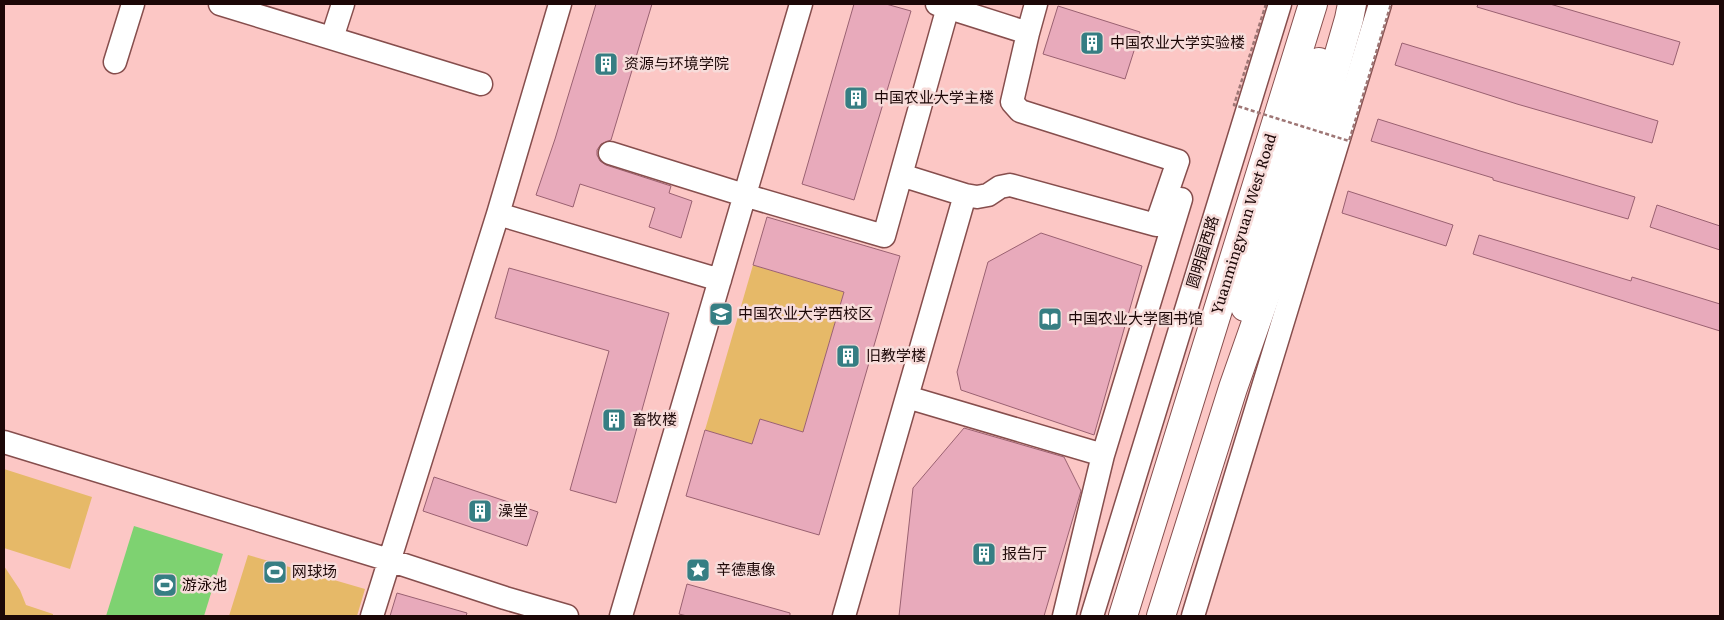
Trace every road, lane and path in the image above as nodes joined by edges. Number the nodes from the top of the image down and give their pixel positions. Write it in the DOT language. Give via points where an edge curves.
graph roads {
  1 [pos="133,4"];
  2 [pos="220,4"];
  3 [pos="343,4"];
  4 [pos="560,4"];
  5 [pos="801,4"];
  6 [pos="1036,4"];
  7 [pos="1266,4"];
  8 [pos="1280,4"];
  9 [pos="1313,4"];
  10 [pos="1342,4"];
  11 [pos="1352,4"];
  12 [pos="1380,4"];
  13 [pos="1391,4"];
  14 [pos="942,6"];
  15 [pos="1028,33"];
  16 [pos="332,38"];
  17 [pos="115,62"];
  18 [pos="481,84"];
  19 [pos="610,153"];
  20 [pos="901,175"];
  21 [pos="744,195"];
  22 [pos="965,195"];
  23 [pos="1174,195"];
  24 [pos="1217,208"];
  25 [pos="498,214"];
  26 [pos="720,280"];
  27 [pos="1233,388"];
  28 [pos="907,397"];
  29 [pos="4,442"];
  30 [pos="1103,455"];
  31 [pos="389,560"];
  32 [pos="1135,574"];
  33 [pos="535,612"];
  34 [pos="372,616"];
  35 [pos="567,616"];
  36 [pos="621,616"];
  37 [pos="844,616"];
  38 [pos="1064,616"];
  39 [pos="1092,616"];
  40 [pos="1110,616"];
  41 [pos="1123,616"];
  42 [pos="1161,616"];
  43 [pos="1193,616"];
  1 -- 17 [label="street"];
  2 -- 16 [label="street"];
  3 -- 16 [label="street"];
  4 -- 25 [label="street"];
  5 -- 21 [label="street"];
  6 -- 15 [label="street"];
  7 -- 13 [label="path, bridge" via="1234,105 1349,141"];
  8 -- 24 [label="street, 圆明园西路"];
  9 -- 32 [label="main road, Yuanmingyuan West Road"];
  10 -- 27 [label="main road, Yuanmingyuan West Road" via="1308,92 1264,225 1238,337"];
  11 -- 27 [label="main road, Yuanmingyuan West Road" via="1287,234"];
  12 -- 43 [label="street"];
  14 -- 15 [label="street"];
  14 -- 20 [label="street"];
  15 -- 23 [label="street" via="1012,102 1020,111 1178,161"];
  16 -- 18 [label="street"];
  19 -- 21 [label="street"];
  20 -- 21 [label="street" via="884,236"];
  20 -- 22 [label="street"];
  21 -- 26 [label="street"];
  22 -- 23 [label="street" via="977,198 1010,186 1156,225"];
  22 -- 28 [label="street"];
  23 -- 24 [label="street"];
  23 -- 30 [label="street"];
  24 -- 39 [label="street, 圆明园西路"];
  25 -- 26 [label="street"];
  25 -- 31 [label="street"];
  26 -- 36 [label="street"];
  27 -- 42 [label="main road, Yuanmingyuan West Road"];
  28 -- 30 [label="street"];
  28 -- 37 [label="street"];
  29 -- 31 [label="street"];
  30 -- 38 [label="street"];
  31 -- 33 [label="street" via="505,598"];
  31 -- 34 [label="street"];
  32 -- 40 [label="main road"];
  32 -- 41 [label="main road, Yuanmingyuan West Road"];
  33 -- 35 [label="street"];
}
